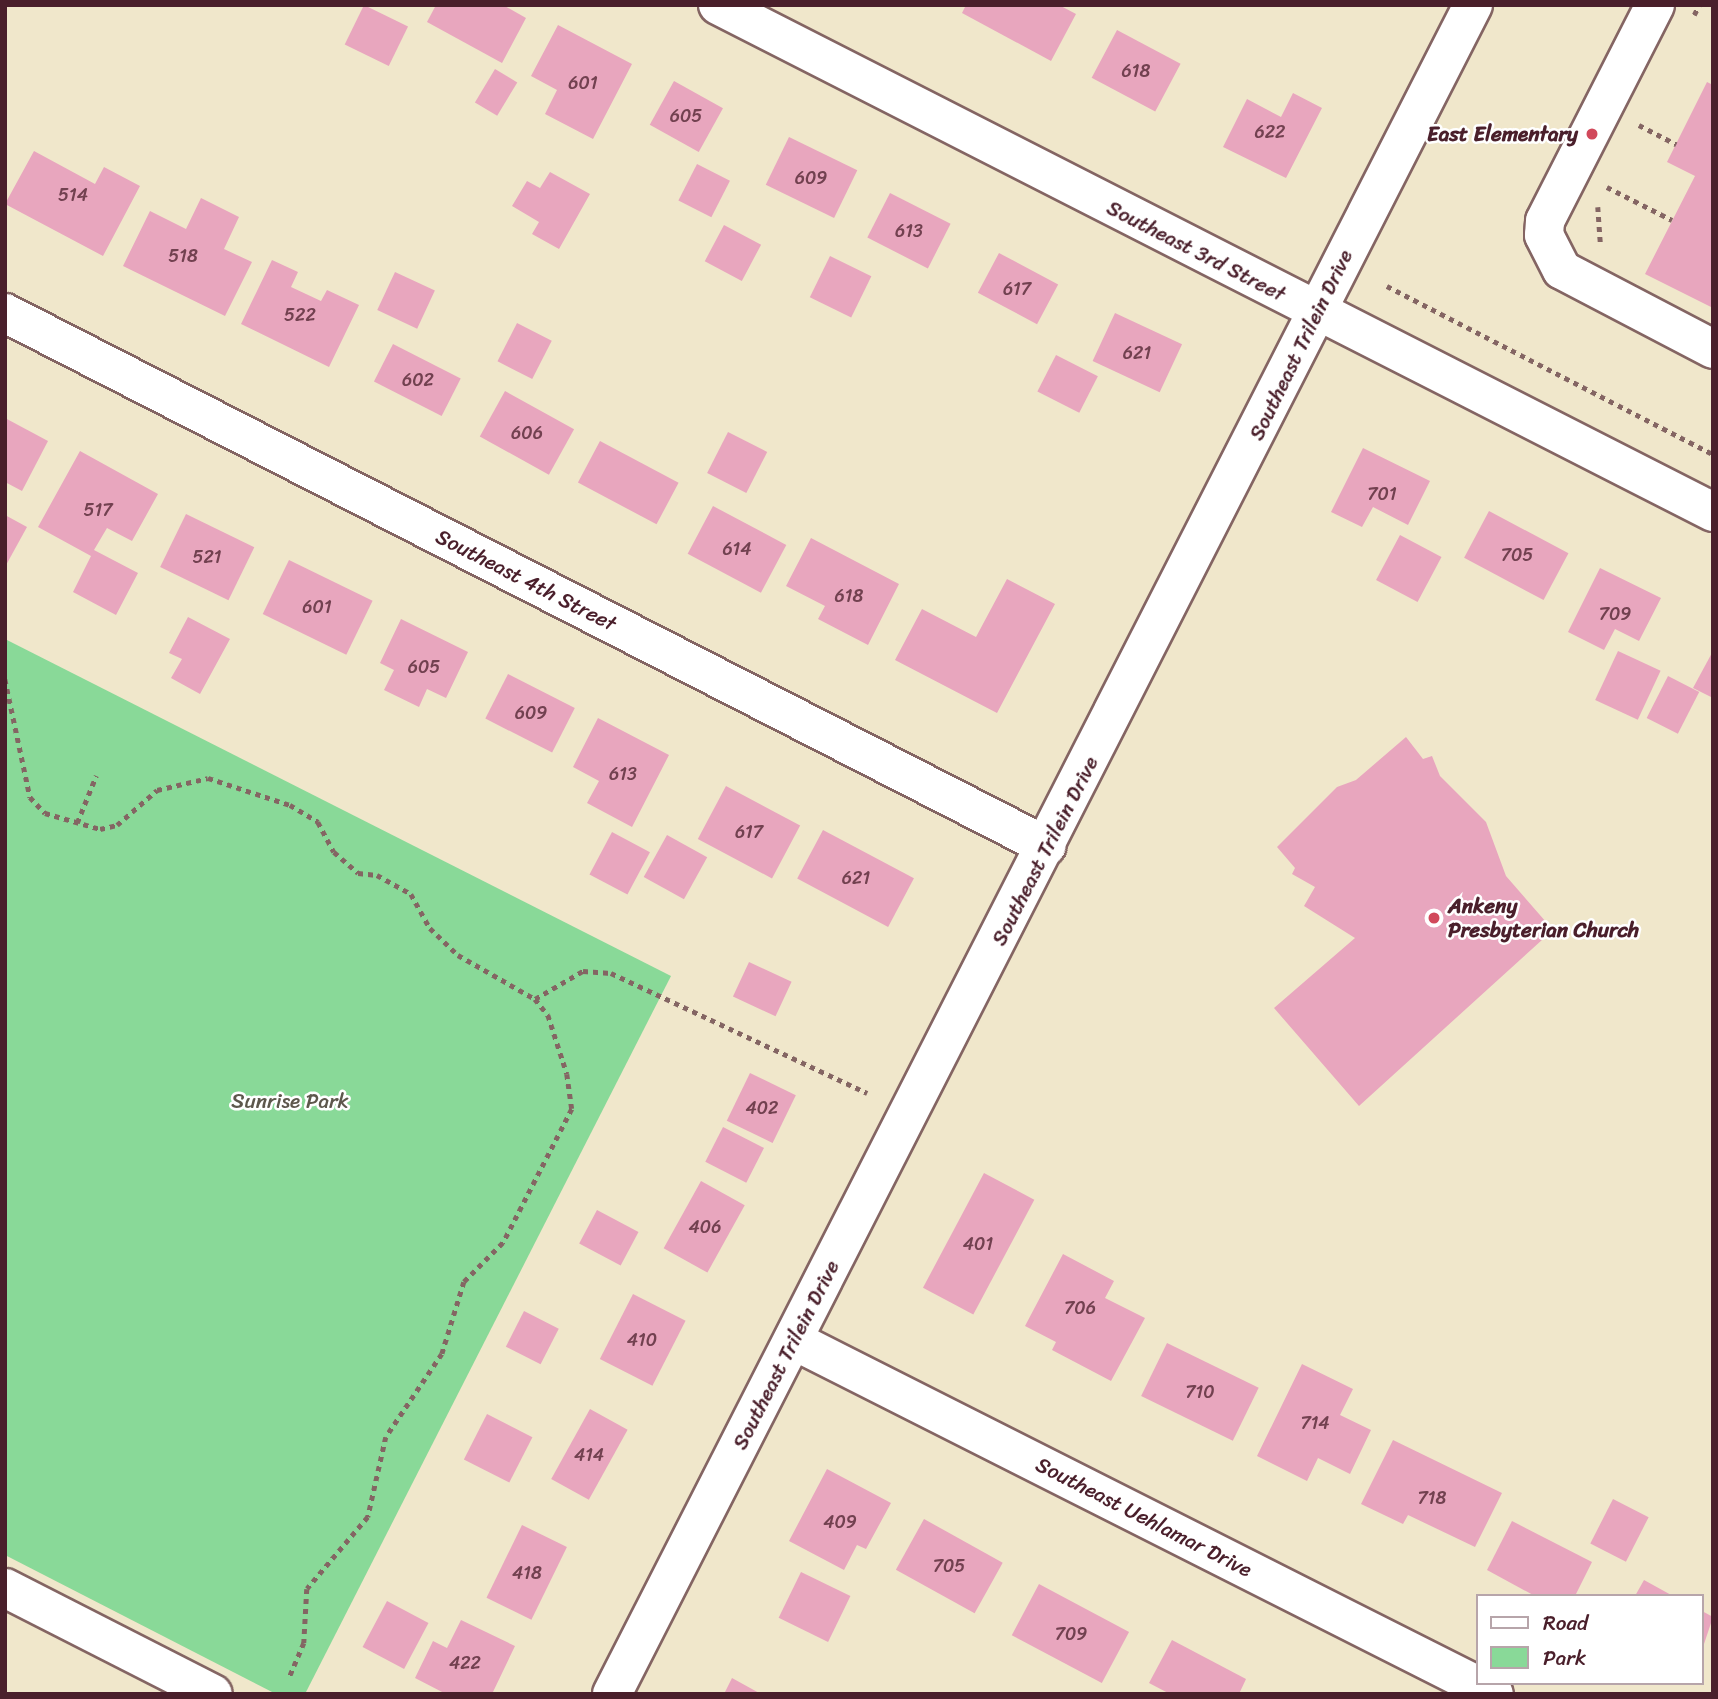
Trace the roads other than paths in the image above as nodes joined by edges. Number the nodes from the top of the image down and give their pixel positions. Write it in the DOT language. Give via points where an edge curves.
graph roads {
  1 [pos="718,5"];
  2 [pos="1473,5"];
  3 [pos="1655,5"];
  4 [pos="5,313"];
  5 [pos="1317,314"];
  6 [pos="1713,349"];
  7 [pos="1713,512"];
  8 [pos="1046,846"];
  9 [pos="793,1340"];
  10 [pos="5,1588"];
  11 [pos="1476,1685"];
  12 [pos="1476,1685"];
  13 [pos="213,1694"];
  14 [pos="612,1694"];
  15 [pos="1494,1694"];
  1 -- 5 [label="street, Southeast 3rd Street"];
  2 -- 5 [label="street, Southeast Trilein Drive"];
  3 -- 6 [label="street" via="1545,221 1544,236 1562,270"];
  4 -- 8 [label="street, Southeast 4th Street"];
  5 -- 7 [label="street, Southeast 3rd Street"];
  5 -- 8 [label="street, Southeast Trilein Drive"];
  8 -- 9 [label="street, Southeast Trilein Drive"];
  9 -- 11 [label="street, Southeast Uehlamar Drive"];
  9 -- 14 [label="street, Southeast Trilein Drive"];
  10 -- 13 [label="street"];
  12 -- 15 [label="street, Southeast Uehlamar Drive"];
}
